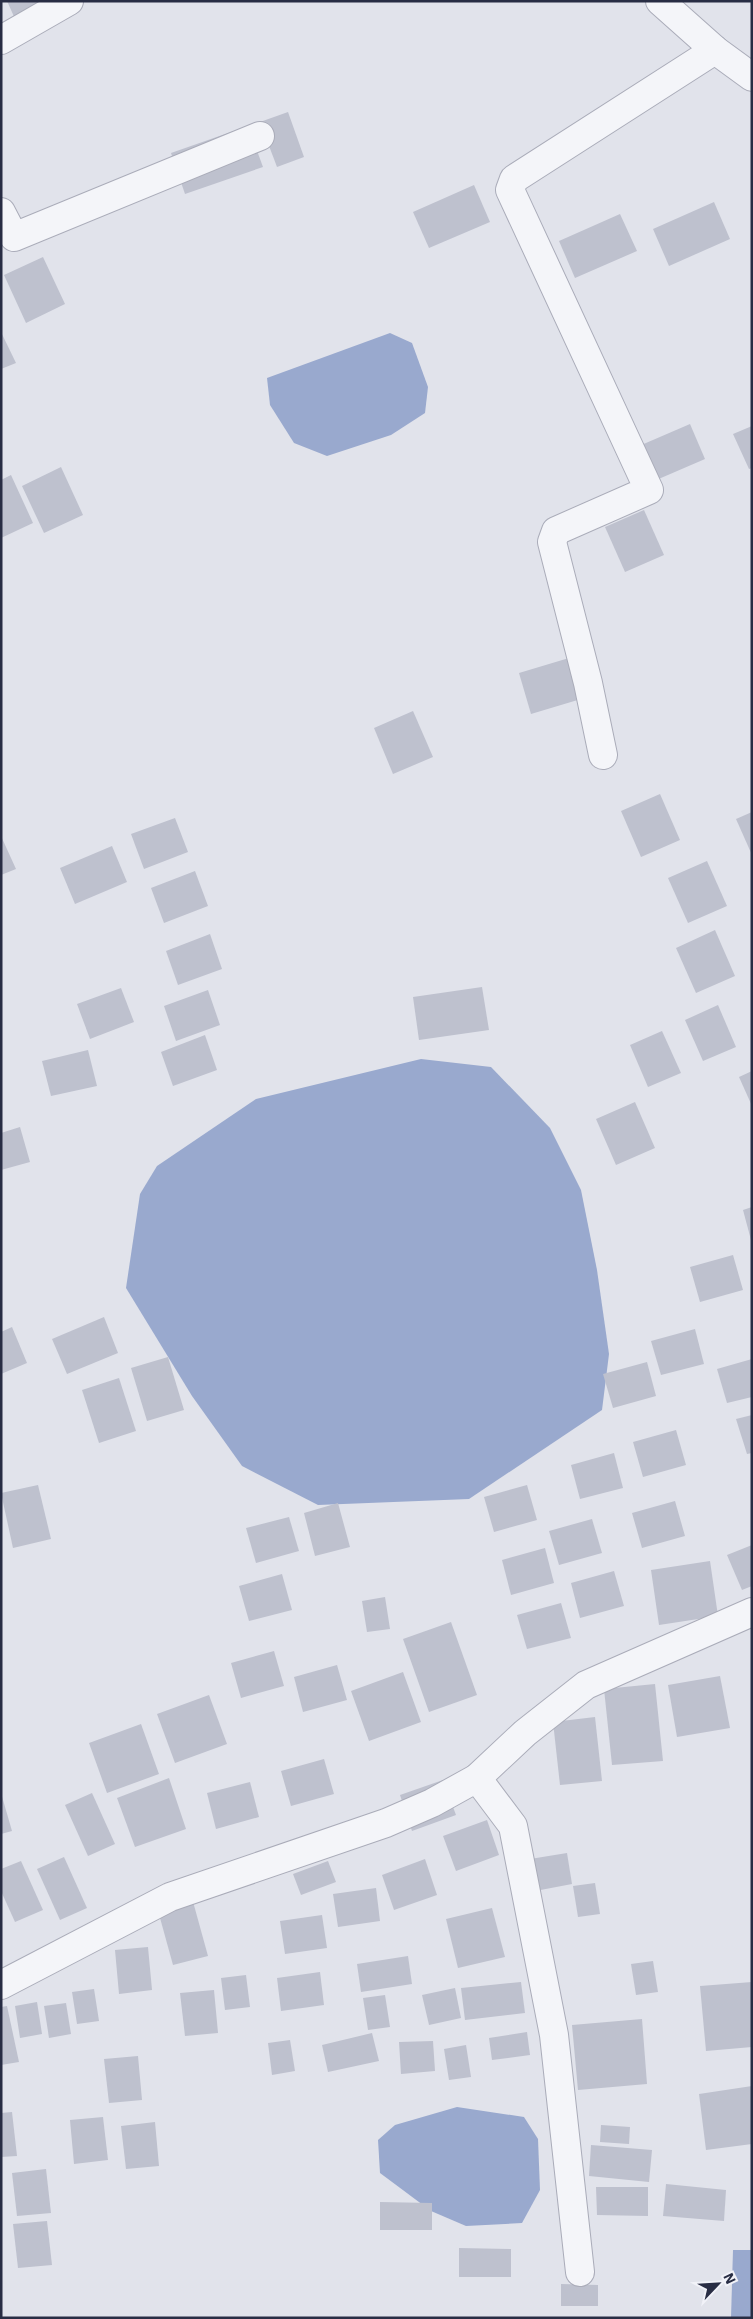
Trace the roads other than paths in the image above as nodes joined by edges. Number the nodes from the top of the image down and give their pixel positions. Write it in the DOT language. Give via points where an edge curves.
graph roads {
  1 [pos="69,1"];
  2 [pos="660,1"];
  3 [pos="1,40"];
  4 [pos="715,50"];
  5 [pos="752,76"];
  6 [pos="260,136"];
  7 [pos="1,212"];
  8 [pos="603,755"];
  9 [pos="752,1612"];
  10 [pos="477,1778"];
  11 [pos="1,1985"];
  12 [pos="580,2272"];
  1 -- 3 [label="street"];
  2 -- 4 [label="street"];
  4 -- 5 [label="street"];
  4 -- 8 [label="street" via="514,179 510,190 650,490 556,531 552,542"];
  6 -- 7 [label="street" via="14,238"];
  9 -- 10 [label="street" via="586,1685 525,1733"];
  10 -- 11 [label="street" via="386,1823 170,1897"];
  10 -- 12 [label="street" via="513,1826 554,2035"];
}
